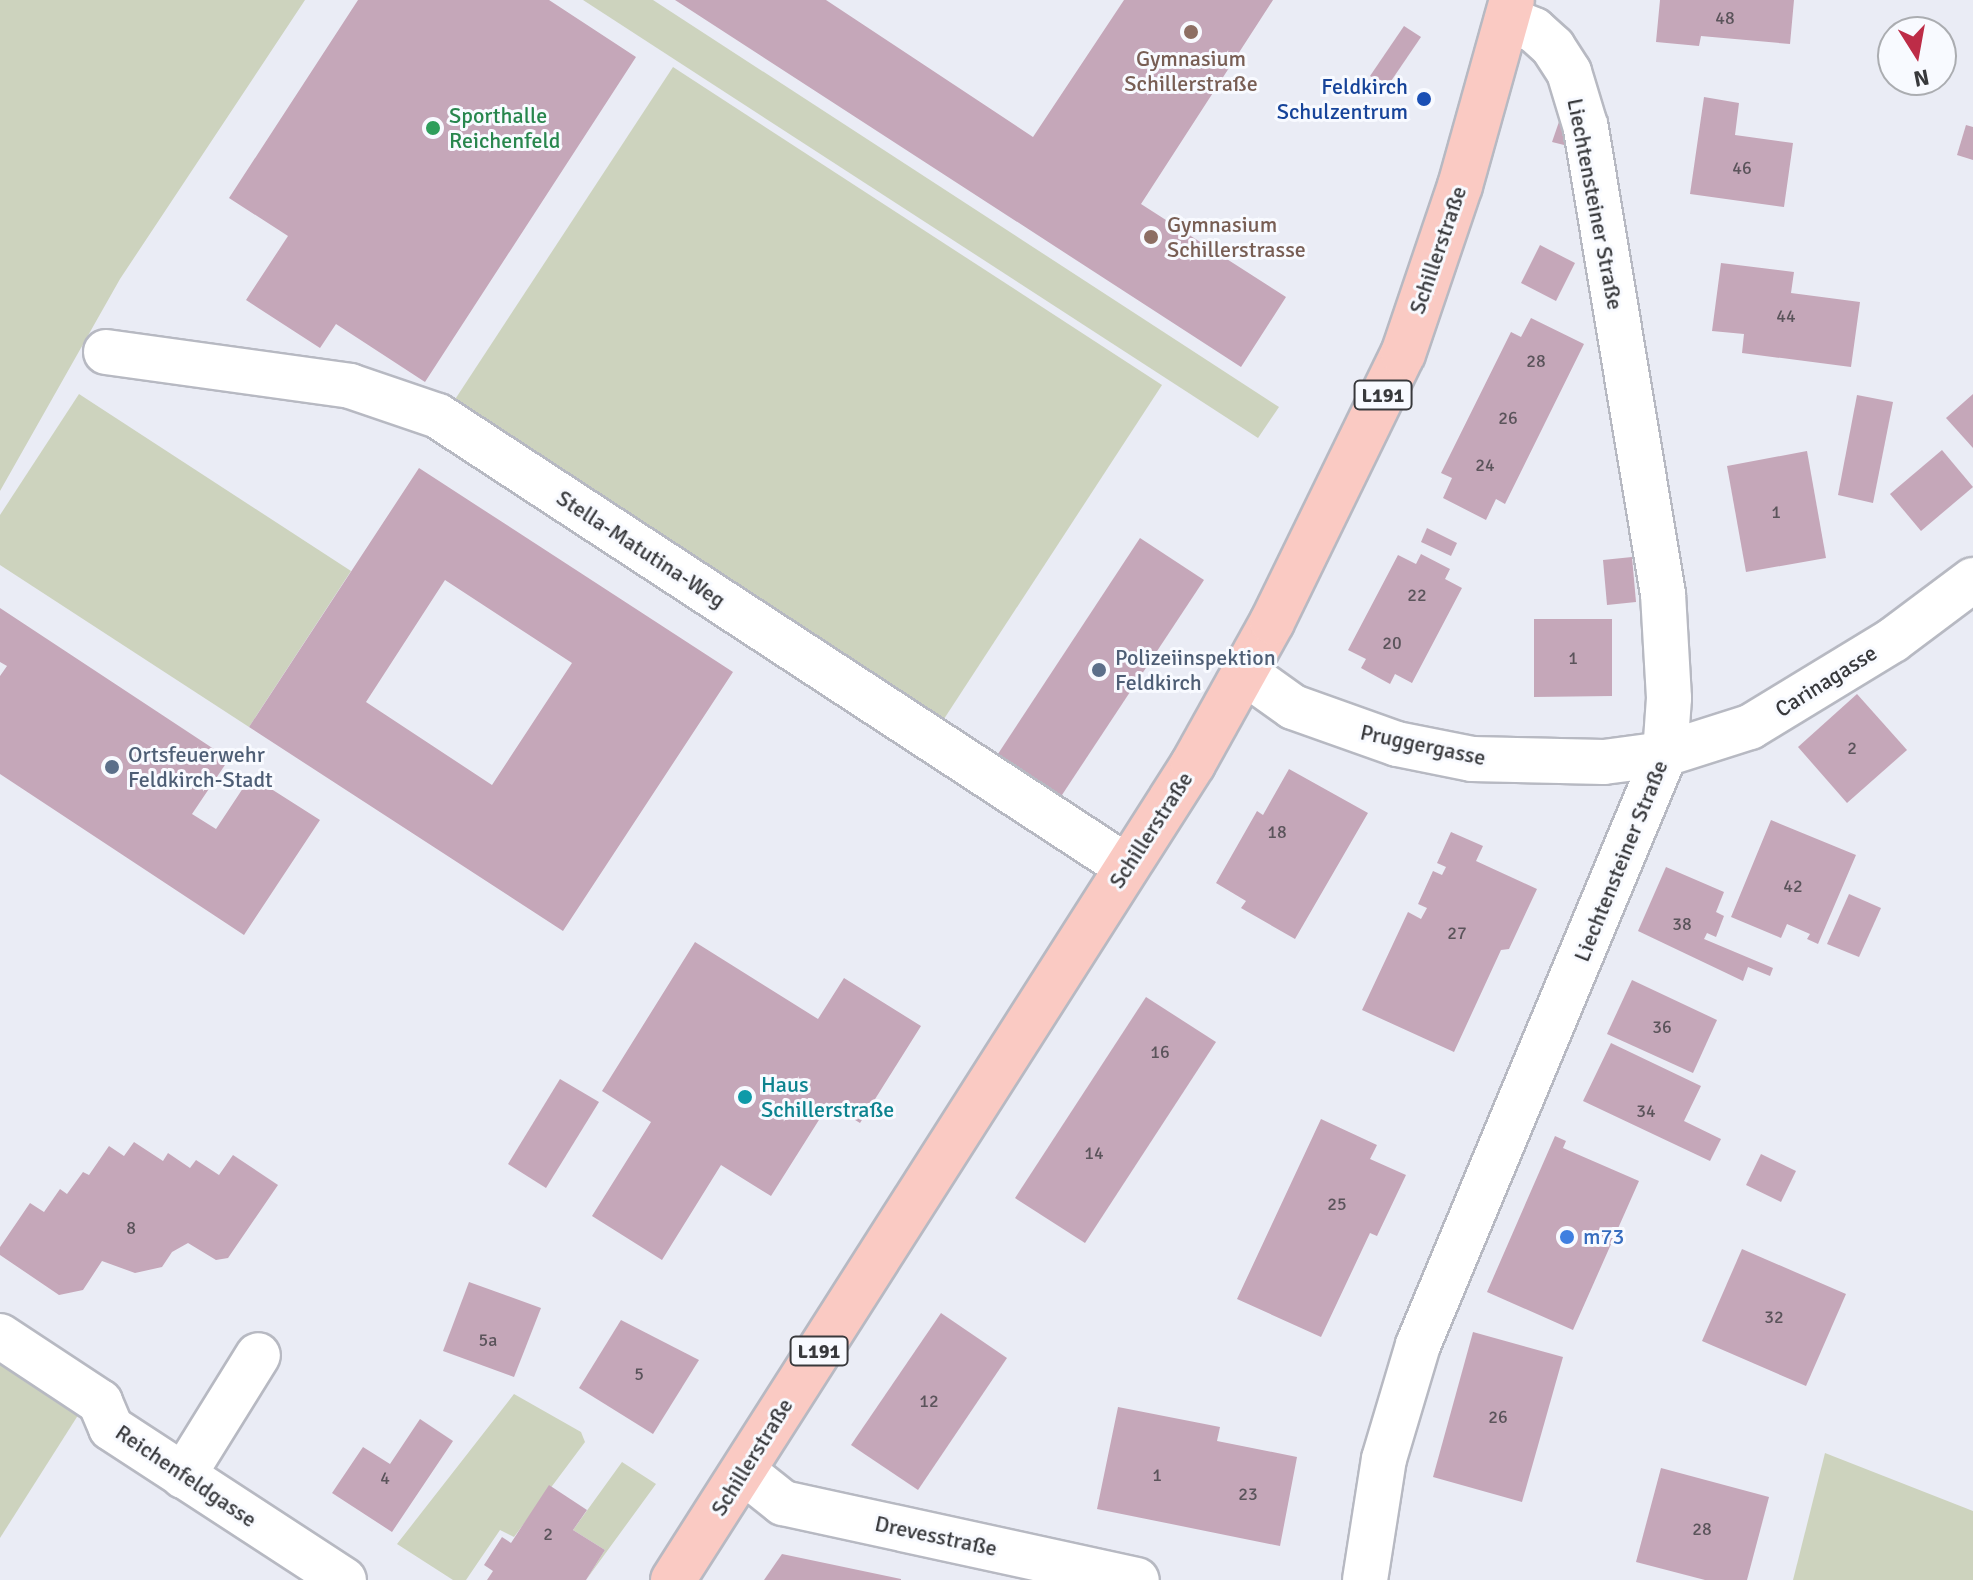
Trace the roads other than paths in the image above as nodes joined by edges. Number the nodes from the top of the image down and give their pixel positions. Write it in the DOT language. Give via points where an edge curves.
graph roads {
  1 [pos="1510,9"];
  2 [pos="106,352"];
  3 [pos="1973,580"];
  4 [pos="1244,672"];
  5 [pos="1665,754"];
  6 [pos="1127,867"];
  7 [pos="0,1336"];
  8 [pos="258,1355"];
  9 [pos="744,1472"];
  10 [pos="183,1476"];
  11 [pos="344,1580"];
  12 [pos="673,1580"];
  13 [pos="1137,1580"];
  14 [pos="1365,1580"];
  1 -- 4 [label="main road, Schillerstraße / L191" via="1464,172 1403,354"];
  1 -- 5 [label="street, Liechtensteiner Straße" via="1553,47 1569,72 1585,125 1663,594 1669,698"];
  2 -- 6 [label="street, Stella-Matutina-Weg" via="350,386 438,416"];
  3 -- 5 [label="street, Carinagasse" via="1893,640 1750,727"];
  4 -- 5 [label="street, Pruggergasse" via="1293,707 1351,730 1472,759 1604,762"];
  4 -- 6 [label="main road, Schillerstraße / L191"];
  5 -- 14 [label="street, Liechtensteiner Straße" via="1418,1345 1384,1459"];
  6 -- 9 [label="main road, Schillerstraße / L191"];
  7 -- 10 [label="street, Reichenfeldgasse" via="100,1402 111,1428"];
  8 -- 10 [label="street"];
  9 -- 12 [label="main road, Schillerstraße / L191"];
  9 -- 13 [label="street, Drevesstraße" via="783,1503"];
  10 -- 11 [label="street, Reichenfeldgasse"];
}
